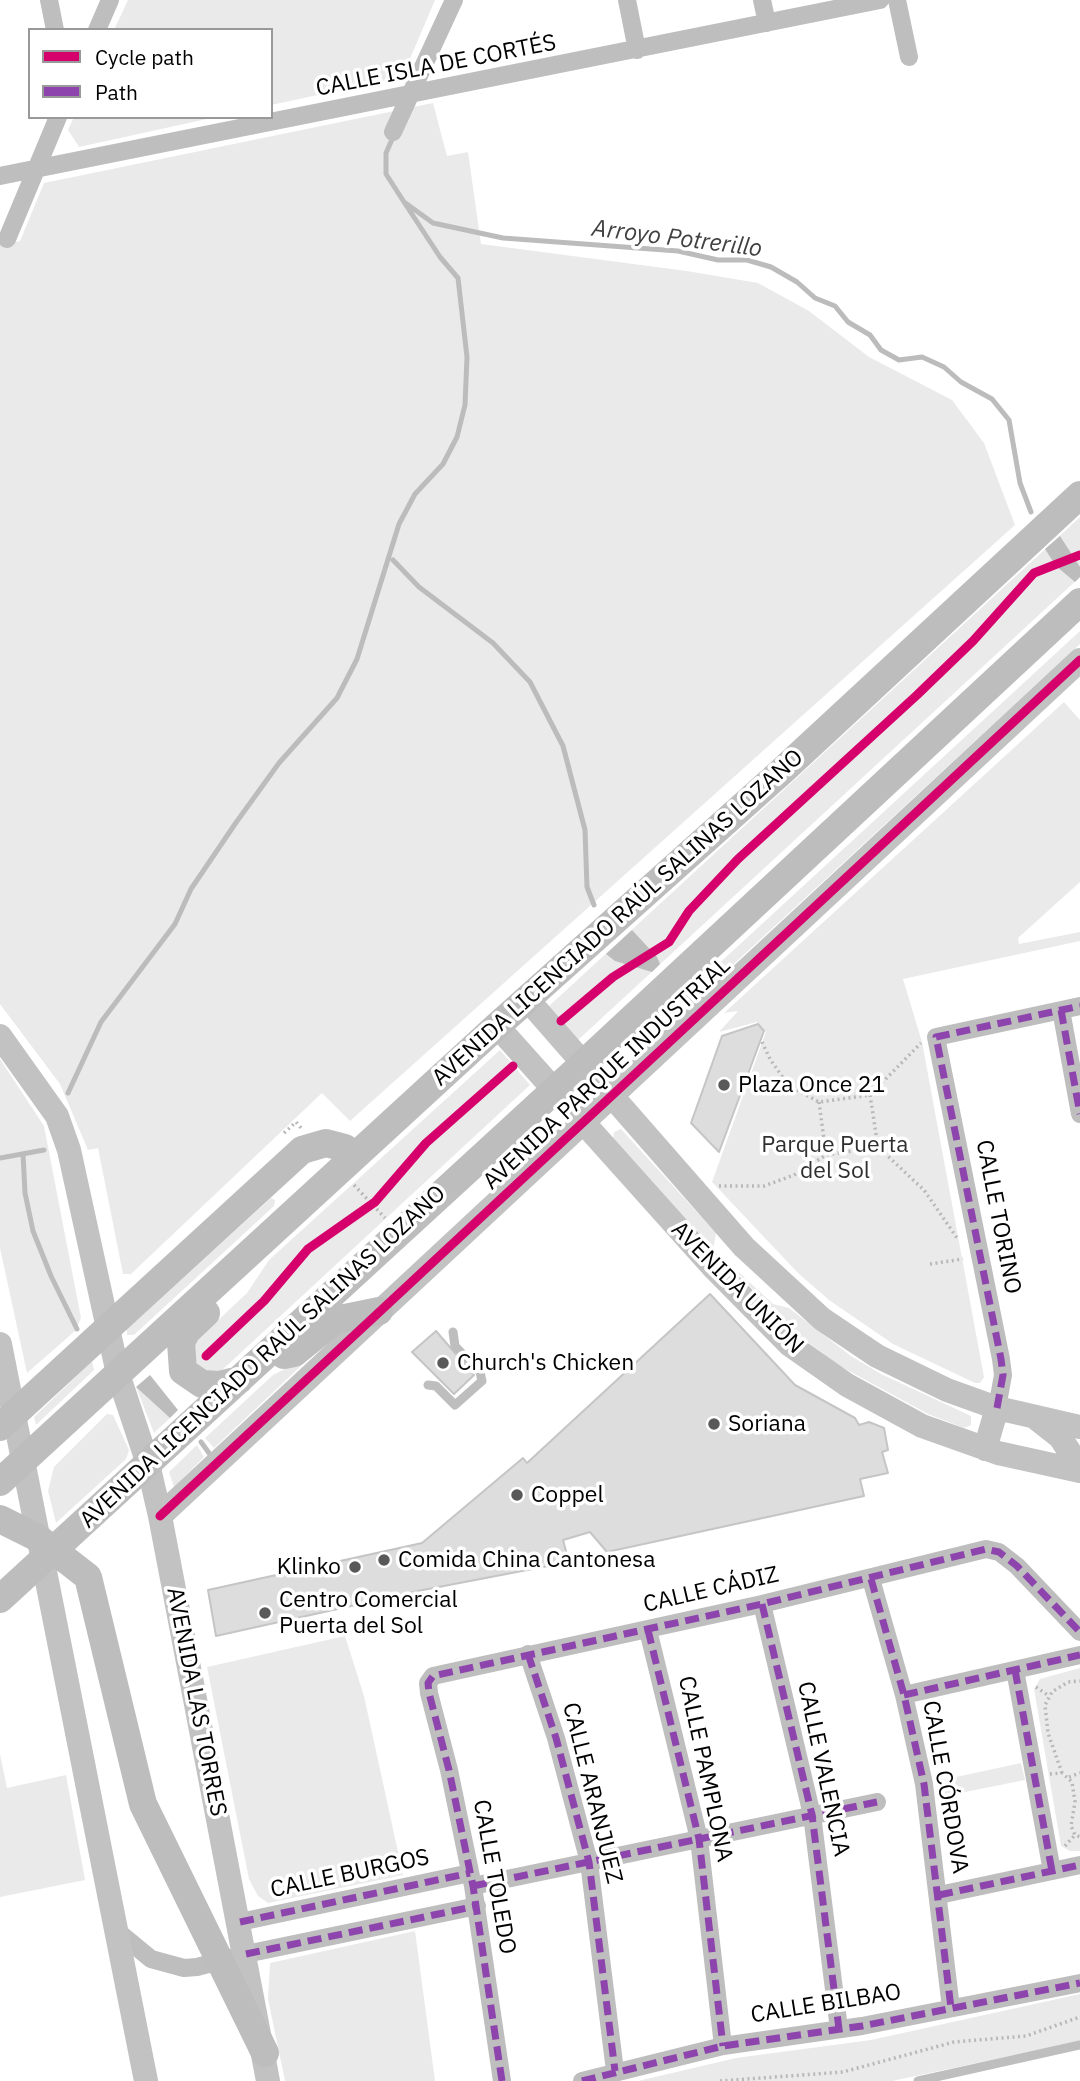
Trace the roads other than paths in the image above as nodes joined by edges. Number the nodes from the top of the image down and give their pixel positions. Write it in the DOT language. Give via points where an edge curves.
graph roads {
  1 [pos="49,0"];
  2 [pos="110,0"];
  3 [pos="454,0"];
  4 [pos="627,0"];
  5 [pos="762,0"];
  6 [pos="880,0"];
  7 [pos="897,0"];
  8 [pos="767,23"];
  9 [pos="55,28"];
  10 [pos="98,28"];
  11 [pos="638,50"];
  12 [pos="909,57"];
  13 [pos="412,96"];
  14 [pos="57,119"];
  15 [pos="393,132"];
  16 [pos="37,169"];
  17 [pos="0,176"];
  18 [pos="7,239"];
  19 [pos="1080,495"];
  20 [pos="1080,602"];
  21 [pos="1080,660"];
  22 [pos="527,999"];
  23 [pos="1080,1006"];
  24 [pos="1061,1010"];
  25 [pos="498,1026"];
  26 [pos="0,1036"];
  27 [pos="583,1064"];
  28 [pos="554,1091"];
  29 [pos="611,1096"];
  30 [pos="1080,1114"];
  31 [pos="582,1122"];
  32 [pos="352,1168"];
  33 [pos="715,1214"];
  34 [pos="266,1237"];
  35 [pos="712,1266"];
  36 [pos="786,1288"];
  37 [pos="379,1311"];
  38 [pos="108,1328"];
  39 [pos="453,1332"];
  40 [pos="0,1344"];
  41 [pos="261,1360"];
  42 [pos="118,1374"];
  43 [pos="239,1380"];
  44 [pos="428,1385"];
  45 [pos="997,1408"];
  46 [pos="1037,1418"];
  47 [pos="7,1420"];
  48 [pos="1080,1427"];
  49 [pos="985,1448"];
  50 [pos="24,1459"];
  51 [pos="148,1464"];
  52 [pos="1080,1469"];
  53 [pos="0,1482"];
  54 [pos="160,1516"];
  55 [pos="0,1519"];
  56 [pos="50,1558"];
  57 [pos="871,1578"];
  58 [pos="0,1599"];
  59 [pos="762,1604"];
  60 [pos="648,1630"];
  61 [pos="1080,1632"];
  62 [pos="528,1654"];
  63 [pos="1080,1655"];
  64 [pos="1014,1670"];
  65 [pos="428,1683"];
  66 [pos="904,1695"];
  67 [pos="877,1802"];
  68 [pos="812,1815"];
  69 [pos="699,1839"];
  70 [pos="589,1862"];
  71 [pos="1080,1865"];
  72 [pos="1052,1871"];
  73 [pos="472,1879"];
  74 [pos="939,1895"];
  75 [pos="477,1906"];
  76 [pos="240,1922"];
  77 [pos="117,1931"];
  78 [pos="233,1957"];
  79 [pos="1080,1983"];
  80 [pos="951,2008"];
  81 [pos="839,2029"];
  82 [pos="1080,2045"];
  83 [pos="723,2046"];
  84 [pos="267,2067"];
  85 [pos="615,2071"];
  86 [pos="146,2081"];
  87 [pos="502,2081"];
  88 [pos="582,2081"];
  89 [pos="918,2081"];
  1 -- 9 [label="street"];
  2 -- 10 [label="street"];
  3 -- 13 [label="street"];
  4 -- 11 [label="street"];
  5 -- 8 [label="street"];
  6 -- 8 [label="street, CALLE ISLA DE CORTÉS"];
  7 -- 12 [label="street"];
  8 -- 11 [label="street, CALLE ISLA DE CORTÉS"];
  11 -- 13 [label="street, CALLE ISLA DE CORTÉS"];
  13 -- 15 [label="street"];
  13 -- 16 [label="street, CALLE ISLA DE CORTÉS"];
  14 -- 16 [label="street"];
  16 -- 17 [label="street, CALLE ISLA DE CORTÉS"];
  16 -- 18 [label="street"];
  19 -- 22 [label="main road, AVENIDA LICENCIADO RAÚL SALINAS LOZANO"];
  20 -- 27 [label="main road, AVENIDA LICENCIADO RAÚL SALINAS LOZANO"];
  21 -- 29 [label="street, AVENIDA PARQUE INDUSTRIAL"];
  22 -- 25 [label="main road, AVENIDA LICENCIADO RAÚL SALINAS LOZANO"];
  22 -- 27 [label="street, AVENIDA UNIÓN"];
  23 -- 24 [label="street"];
  24 -- 30 [label="street"];
  24 -- 45 [label="street, CALLE TORINO" via="929,1039 1001,1359"];
  25 -- 28 [label="street, AVENIDA UNIÓN"];
  25 -- 32 [label="main road, AVENIDA LICENCIADO RAÚL SALINAS LOZANO"];
  26 -- 38 [label="street" via="57,1116 69,1150"];
  27 -- 28 [label="main road, AVENIDA LICENCIADO RAÚL SALINAS LOZANO"];
  27 -- 29 [label="street, AVENIDA UNIÓN"];
  28 -- 31 [label="street, AVENIDA UNIÓN"];
  28 -- 41 [label="main road, AVENIDA LICENCIADO RAÚL SALINAS LOZANO"];
  29 -- 31 [label="street, AVENIDA PARQUE INDUSTRIAL"];
  29 -- 33 [label="street, AVENIDA UNIÓN"];
  31 -- 35 [label="street, AVENIDA UNIÓN"];
  31 -- 37 [label="street, AVENIDA PARQUE INDUSTRIAL"];
  32 -- 34 [label="main road, AVENIDA LICENCIADO RAÚL SALINAS LOZANO"];
  32 -- 38 [label="main road" via="339,1145 326,1143 302,1150"];
  33 -- 35 [label="street" via="722,1238"];
  33 -- 36 [label="street, AVENIDA UNIÓN"];
  34 -- 42 [label="main road, AVENIDA LICENCIADO RAÚL SALINAS LOZANO"];
  34 -- 43 [label="main road" via="250,1266 181,1342 183,1371 193,1380 219,1385"];
  35 -- 36 [label="street" via="735,1258 761,1279"];
  35 -- 49 [label="street, AVENIDA UNIÓN" via="781,1336 818,1366 912,1421"];
  36 -- 45 [label="street, AVENIDA UNIÓN" via="877,1356"];
  37 -- 41 [label="main road" via="335,1320 294,1353"];
  37 -- 54 [label="street, AVENIDA PARQUE INDUSTRIAL"];
  38 -- 42 [label="street, AVENIDA LAS TORRES"];
  38 -- 47 [label="main road"];
  39 -- 44 [label="lane" via="455,1346 480,1372 482,1381 455,1405 436,1386"];
  40 -- 47 [label="street"];
  41 -- 43 [label="main road, AVENIDA LICENCIADO RAÚL SALINAS LOZANO"];
  42 -- 50 [label="main road, AVENIDA LICENCIADO RAÚL SALINAS LOZANO"];
  42 -- 51 [label="street, AVENIDA LAS TORRES"];
  43 -- 51 [label="main road, AVENIDA LICENCIADO RAÚL SALINAS LOZANO"];
  45 -- 46 [label="street, AVENIDA UNIÓN"];
  45 -- 49 [label="street"];
  46 -- 48 [label="street, AVENIDA UNIÓN"];
  46 -- 52 [label="street" via="1060,1437"];
  47 -- 50 [label="street"];
  49 -- 52 [label="street, AVENIDA UNIÓN"];
  50 -- 53 [label="main road, AVENIDA LICENCIADO RAÚL SALINAS LOZANO"];
  50 -- 56 [label="street"];
  51 -- 54 [label="street, AVENIDA LAS TORRES"];
  51 -- 56 [label="main road, AVENIDA LICENCIADO RAÚL SALINAS LOZANO"];
  54 -- 76 [label="street, AVENIDA LAS TORRES"];
  55 -- 56 [label="main road"];
  56 -- 58 [label="main road, AVENIDA LICENCIADO RAÚL SALINAS LOZANO"];
  56 -- 77 [label="street"];
  56 -- 78 [label="main road" via="83,1571 93,1588 144,1804"];
  57 -- 59 [label="street, CALLE CÁDIZ"];
  57 -- 61 [label="street, CALLE CÁDIZ" via="986,1549 1006,1557"];
  57 -- 66 [label="street, CALLE CÓRDOVA"];
  59 -- 60 [label="street, CALLE CÁDIZ"];
  59 -- 68 [label="street, CALLE VALENCIA"];
  60 -- 62 [label="street, CALLE CÁDIZ"];
  60 -- 69 [label="street, CALLE PAMPLONA"];
  62 -- 65 [label="street, CALLE CÁDIZ" via="438,1674"];
  62 -- 70 [label="street, CALLE ARANJUEZ"];
  63 -- 64 [label="street"];
  64 -- 66 [label="street"];
  64 -- 72 [label="street"];
  65 -- 73 [label="street, CALLE TOLEDO"];
  66 -- 74 [label="street, CALLE CÓRDOVA" via="927,1800"];
  67 -- 68 [label="street, CALLE BURGOS"];
  68 -- 69 [label="street, CALLE BURGOS"];
  68 -- 81 [label="street, CALLE VALENCIA"];
  69 -- 70 [label="street, CALLE BURGOS"];
  69 -- 83 [label="street, CALLE PAMPLONA"];
  70 -- 73 [label="street, CALLE BURGOS"];
  70 -- 85 [label="street, CALLE ARANJUEZ"];
  71 -- 72 [label="street"];
  72 -- 74 [label="street"];
  73 -- 75 [label="street, CALLE TOLEDO"];
  73 -- 76 [label="street, CALLE BURGOS"];
  74 -- 80 [label="street, CALLE CÓRDOVA"];
  75 -- 78 [label="street"];
  75 -- 87 [label="street, CALLE TOLEDO"];
  76 -- 78 [label="street, AVENIDA LAS TORRES"];
  77 -- 78 [label="street" via="162,1963 184,1968"];
  77 -- 86 [label="street"];
  78 -- 84 [label="main road"];
  79 -- 80 [label="street, CALLE BILBAO"];
  80 -- 81 [label="street, CALLE BILBAO"];
  81 -- 83 [label="street, CALLE BILBAO"];
  82 -- 89 [label="lane"];
  83 -- 85 [label="street, CALLE BILBAO"];
  85 -- 88 [label="street, CALLE BILBAO"];
}
